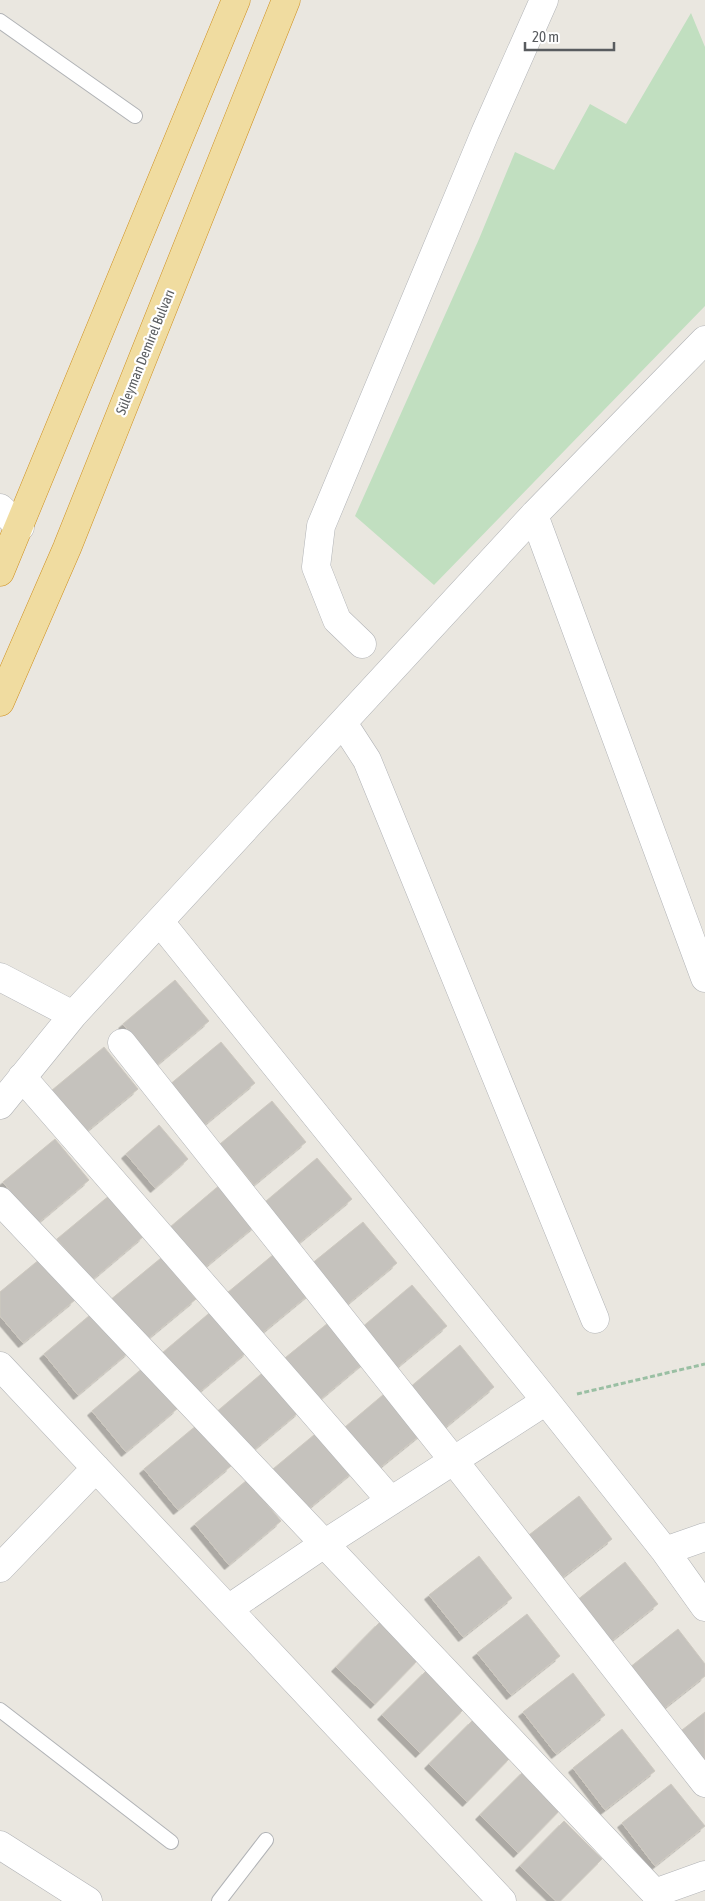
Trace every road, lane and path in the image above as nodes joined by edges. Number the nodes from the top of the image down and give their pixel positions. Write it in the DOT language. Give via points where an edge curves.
graph roads {
  1 [pos="236,0"];
  2 [pos="286,0"];
  3 [pos="544,0"];
  4 [pos="0,22"];
  5 [pos="135,116"];
  6 [pos="705,340"];
  7 [pos="0,508"];
  8 [pos="534,515"];
  9 [pos="20,527"];
  10 [pos="0,572"];
  11 [pos="362,644"];
  12 [pos="0,702"];
  13 [pos="344,723"];
  14 [pos="160,922"];
  15 [pos="0,977"];
  16 [pos="705,978"];
  17 [pos="72,1015"];
  18 [pos="122,1044"];
  19 [pos="22,1077"];
  20 [pos="0,1104"];
  21 [pos="0,1201"];
  22 [pos="595,1319"];
  23 [pos="705,1364"];
  24 [pos="0,1366"];
  25 [pos="546,1401"];
  26 [pos="454,1461"];
  27 [pos="96,1468"];
  28 [pos="391,1502"];
  29 [pos="705,1537"];
  30 [pos="324,1544"];
  31 [pos="665,1551"];
  32 [pos="0,1568"];
  33 [pos="705,1607"];
  34 [pos="228,1609"];
  35 [pos="0,1710"];
  36 [pos="705,1783"];
  37 [pos="266,1840"];
  38 [pos="171,1842"];
  39 [pos="0,1845"];
  40 [pos="705,1875"];
  41 [pos="88,1901"];
  42 [pos="219,1901"];
  43 [pos="502,1901"];
  1 -- 9 [label="highway"];
  2 -- 12 [label="highway, Süleyman Demirel Bulvarı" via="67,548"];
  3 -- 11 [label="street" via="485,132 321,526 316,567 337,620"];
  4 -- 5 [label="lane"];
  6 -- 8 [label="street"];
  7 -- 9 [label="street"];
  8 -- 13 [label="street"];
  8 -- 16 [label="street"];
  9 -- 10 [label="highway"];
  13 -- 14 [label="street"];
  13 -- 22 [label="street" via="367,760"];
  14 -- 17 [label="street"];
  14 -- 25 [label="street"];
  15 -- 17 [label="street"];
  17 -- 19 [label="street"];
  18 -- 26 [label="street"];
  19 -- 20 [label="street"];
  19 -- 28 [label="street"];
  21 -- 30 [label="street"];
  23 -- 25 [label="path"];
  24 -- 27 [label="street"];
  25 -- 26 [label="street"];
  25 -- 31 [label="street"];
  26 -- 28 [label="street"];
  26 -- 36 [label="street"];
  27 -- 32 [label="street"];
  27 -- 34 [label="street"];
  28 -- 30 [label="street"];
  29 -- 31 [label="street"];
  30 -- 34 [label="street"];
  30 -- 40 [label="street" via="655,1892"];
  31 -- 33 [label="street"];
  34 -- 43 [label="street"];
  35 -- 38 [label="lane"];
  37 -- 42 [label="lane"];
  39 -- 41 [label="street"];
}
